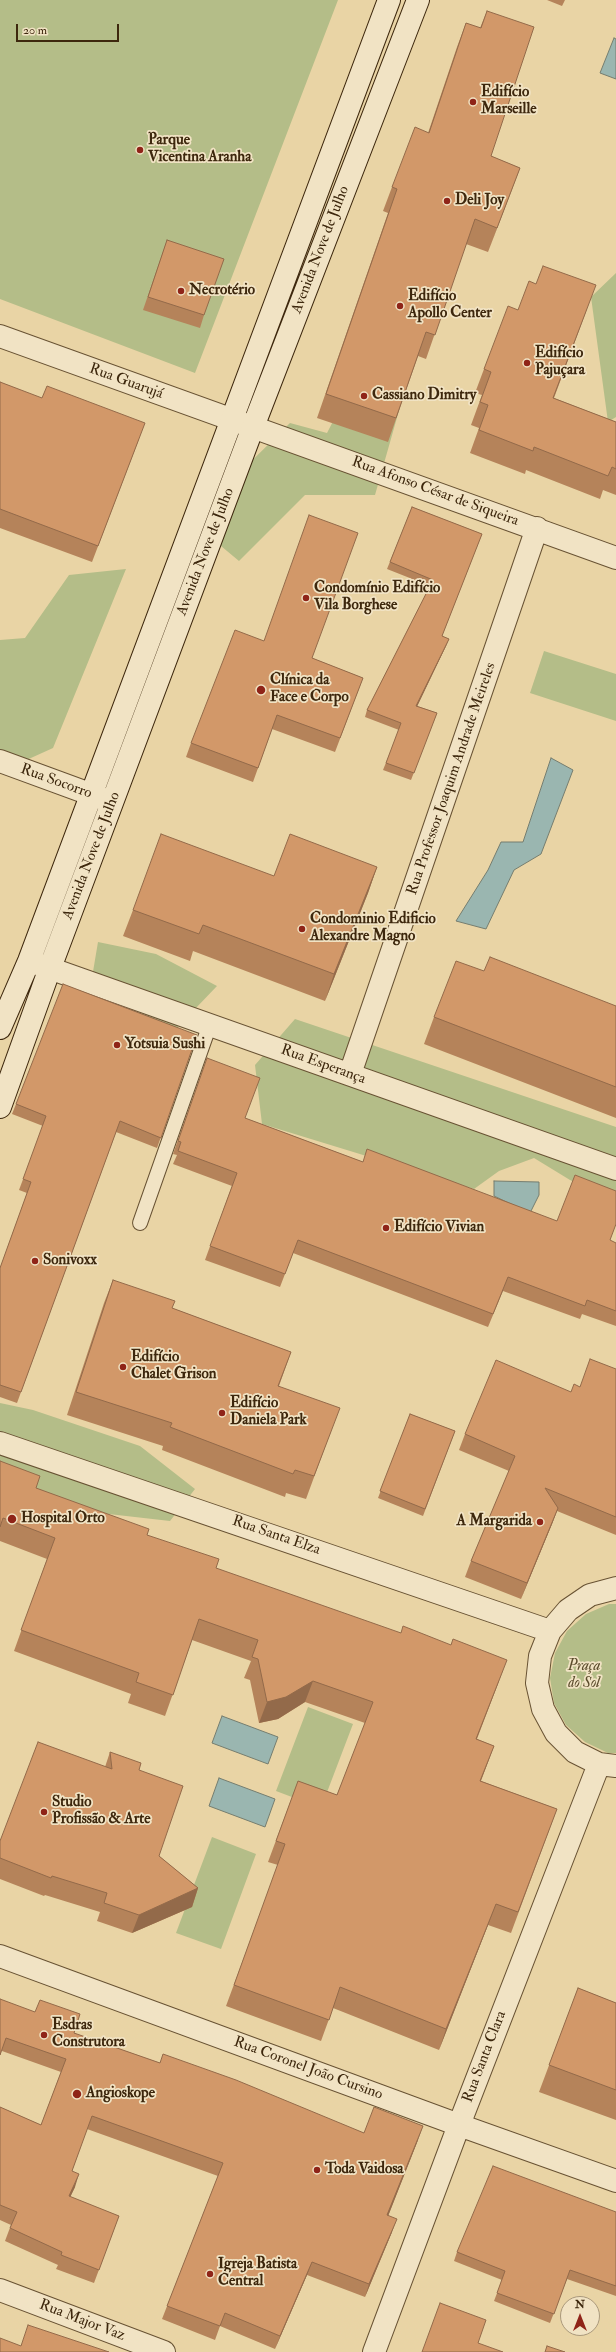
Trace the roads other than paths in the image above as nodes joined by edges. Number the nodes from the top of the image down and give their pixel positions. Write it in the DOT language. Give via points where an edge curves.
graph roads {
  1 [pos="389,0"];
  2 [pos="418,0"];
  3 [pos="0,336"];
  4 [pos="231,419"];
  5 [pos="253,427"];
  6 [pos="537,528"];
  7 [pos="616,558"];
  8 [pos="0,761"];
  9 [pos="91,794"];
  10 [pos="112,802"];
  11 [pos="29,961"];
  12 [pos="50,968"];
  13 [pos="210,1024"];
  14 [pos="0,1028"];
  15 [pos="350,1074"];
  16 [pos="0,1107"];
  17 [pos="616,1169"];
  18 [pos="140,1223"];
  19 [pos="0,1443"];
  20 [pos="616,1588"];
  21 [pos="550,1631"];
  22 [pos="608,1765"];
  23 [pos="0,1956"];
  24 [pos="458,2125"];
  25 [pos="616,2181"];
  26 [pos="0,2290"];
  27 [pos="164,2352"];
  28 [pos="374,2352"];
  1 -- 4 [label="street, Avenida Nove de Julho"];
  2 -- 5 [label="street, Avenida Nove de Julho"];
  3 -- 4 [label="street, Rua Guarujá"];
  4 -- 5 [label="street, Rua Guarujá"];
  4 -- 9 [label="street, Avenida Nove de Julho"];
  5 -- 6 [label="street, Rua Afonso César de Siqueira"];
  5 -- 10 [label="street, Avenida Nove de Julho"];
  6 -- 7 [label="street, Rua Afonso César de Siqueira"];
  6 -- 15 [label="street, Rua Professor Joaquim Andrade Meireles"];
  8 -- 9 [label="street, Rua Socorro"];
  9 -- 10 [label="street, Rua Socorro"];
  9 -- 11 [label="street, Avenida Nove de Julho"];
  10 -- 12 [label="street, Avenida Nove de Julho"];
  11 -- 12 [label="street, Rua Esperança"];
  11 -- 14 [label="street, Avenida Nove de Julho"];
  12 -- 13 [label="street, Rua Esperança"];
  12 -- 16 [label="street, Avenida Nove de Julho"];
  13 -- 15 [label="street, Rua Esperança"];
  13 -- 18 [label="lane"];
  15 -- 17 [label="street, Rua Esperança"];
  19 -- 21 [label="street, Rua Santa Elza"];
  20 -- 21 [label="street" via="590,1595 568,1610"];
  21 -- 22 [label="street" via="540,1656 538,1676 543,1709 556,1733 575,1752"];
  22 -- 24 [label="street, Rua Santa Clara"];
  23 -- 24 [label="street, Rua Coronel João Cursino"];
  24 -- 25 [label="street, Rua Coronel João Cursino"];
  24 -- 28 [label="street, Rua Santa Clara"];
  26 -- 27 [label="street, Rua Major Vaz"];
}
